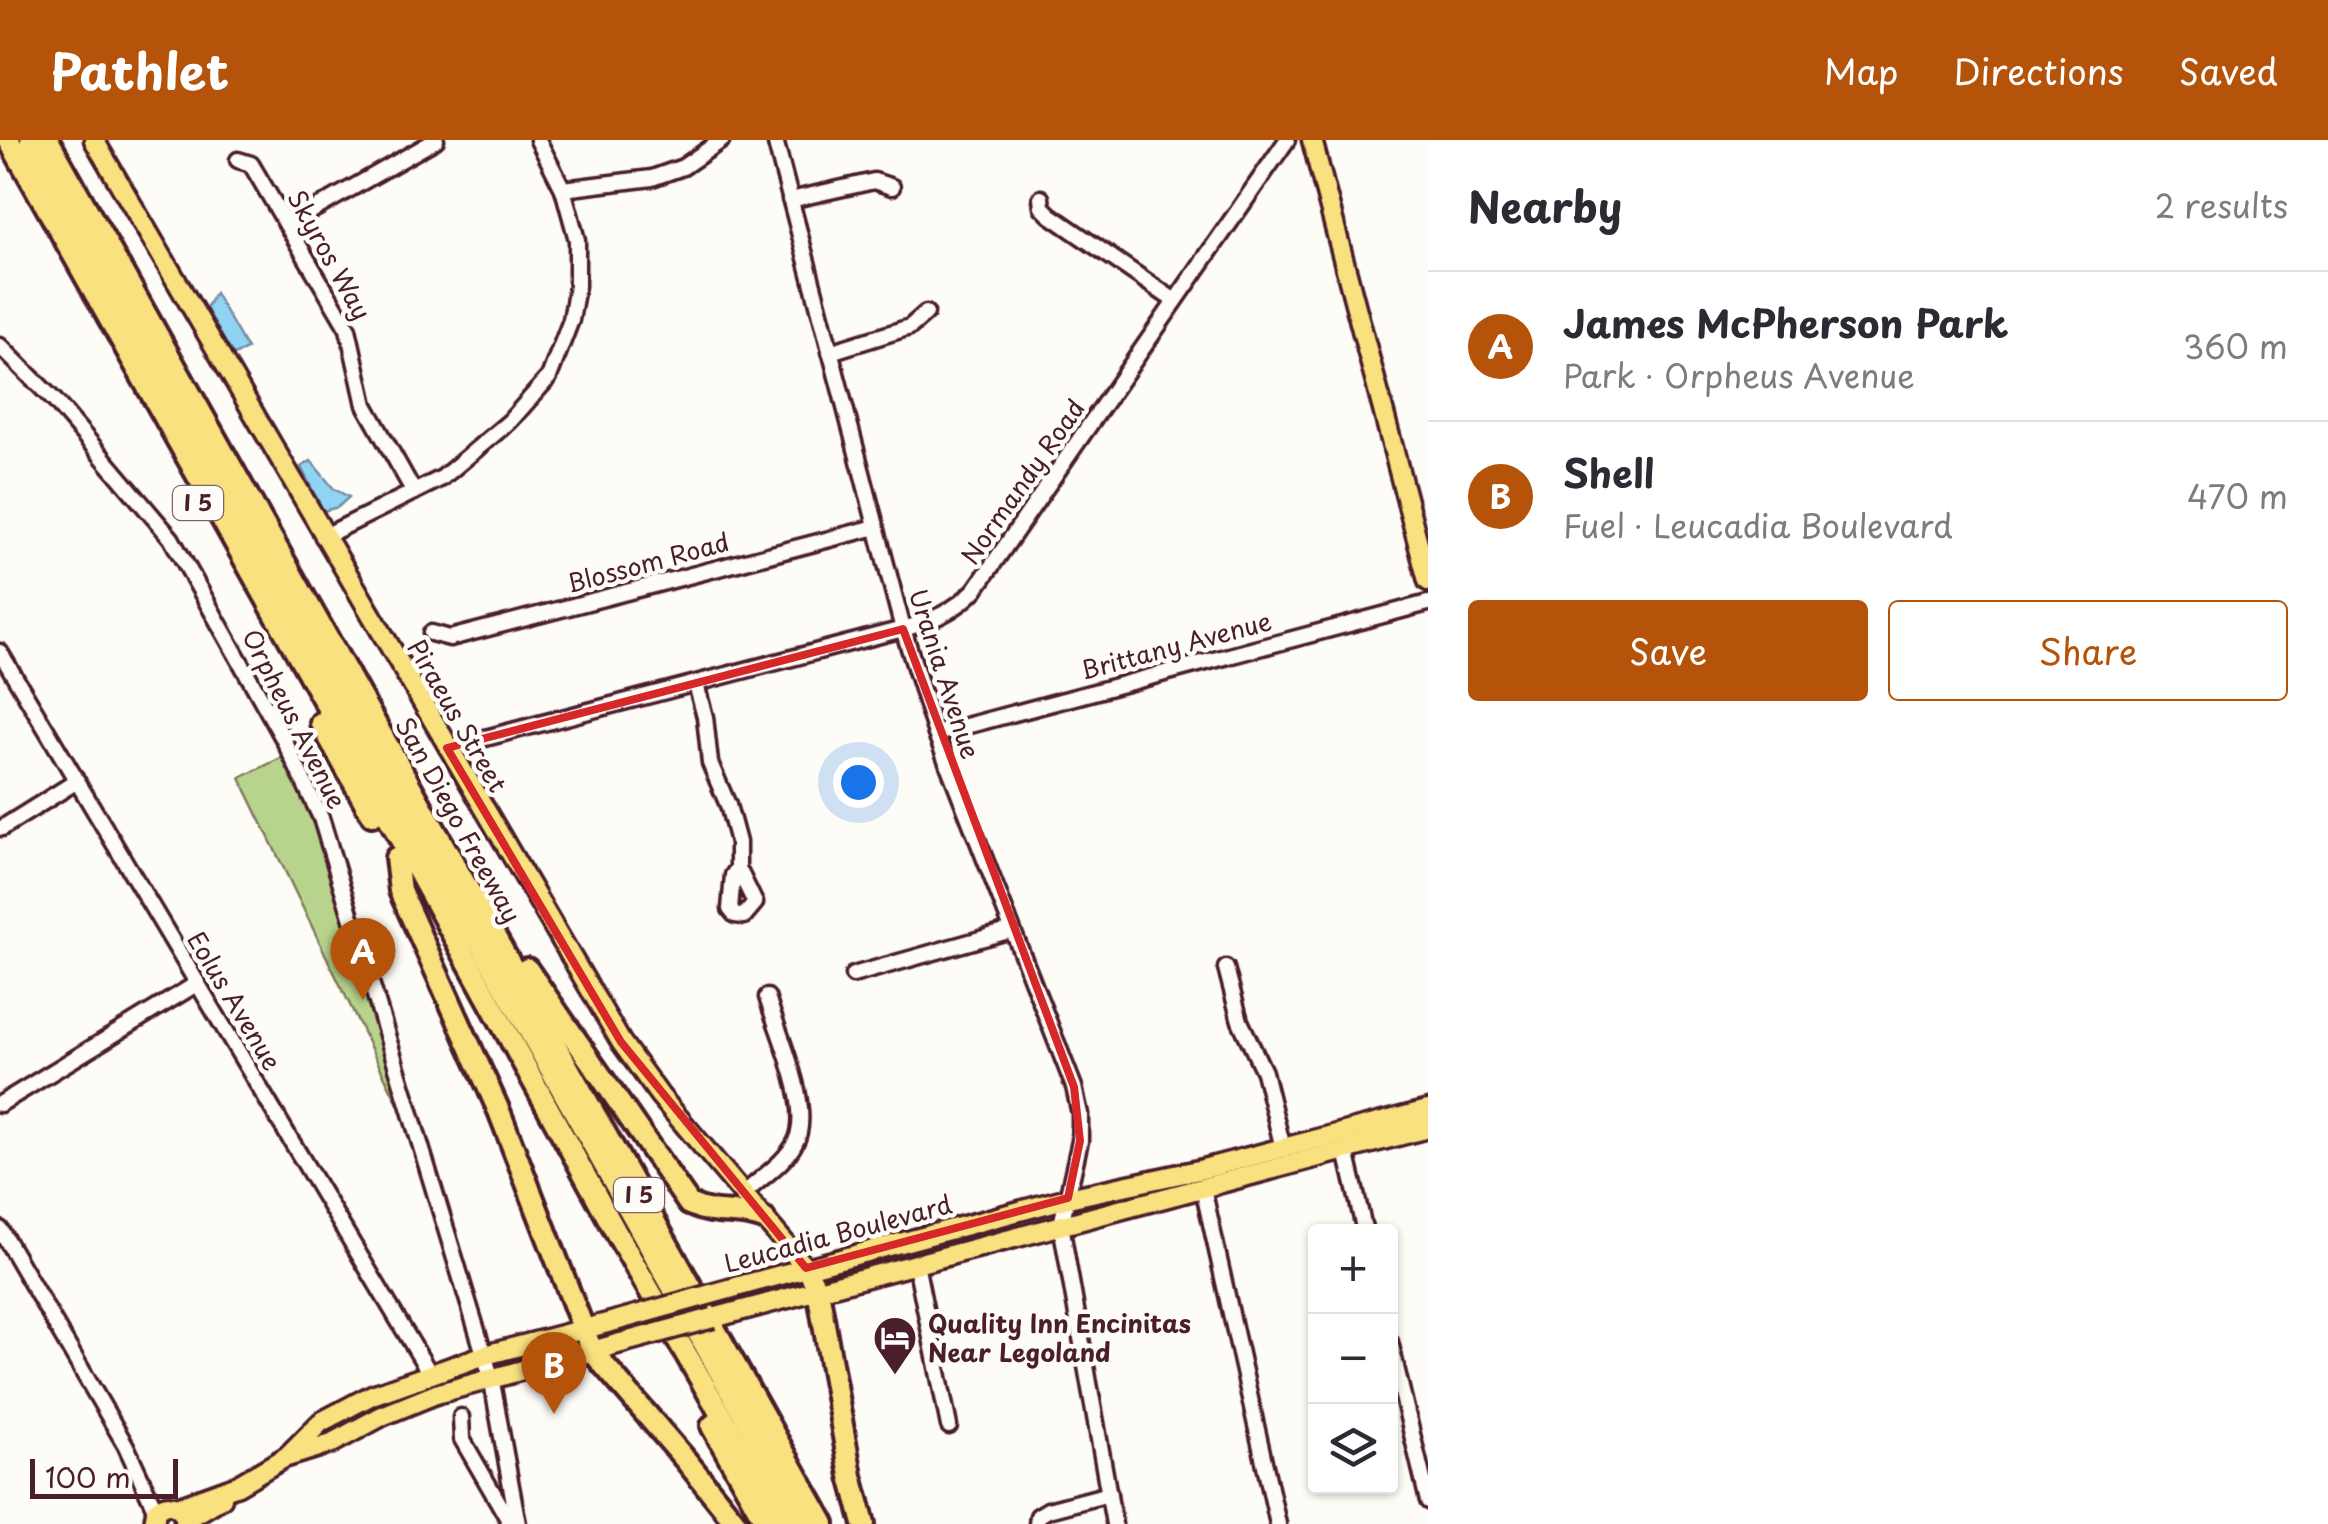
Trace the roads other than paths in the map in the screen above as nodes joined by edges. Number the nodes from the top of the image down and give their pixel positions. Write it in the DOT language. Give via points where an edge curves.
graph roads {
  1 [pos="10,140"];
  2 [pos="31,140"];
  3 [pos="48,140"];
  4 [pos="94,140"];
  5 [pos="436,140"];
  6 [pos="538,140"];
  7 [pos="722,140"];
  8 [pos="775,140"];
  9 [pos="1287,140"];
  10 [pos="1312,140"];
  11 [pos="0,149"];
  12 [pos="238,160"];
  13 [pos="892,187"];
  14 [pos="563,189"];
  15 [pos="1041,198"];
  16 [pos="790,200"];
  17 [pos="287,224"];
  18 [pos="1176,301"];
  19 [pos="926,313"];
  20 [pos="0,346"];
  21 [pos="830,352"];
  22 [pos="414,492"];
  23 [pos="876,527"];
  24 [pos="323,537"];
  25 [pos="1428,581"];
  26 [pos="1428,603"];
  27 [pos="902,629"];
  28 [pos="431,633"];
  29 [pos="0,652"];
  30 [pos="696,684"];
  31 [pos="936,734"];
  32 [pos="446,748"];
  33 [pos="77,782"];
  34 [pos="2,828"];
  35 [pos="396,858"];
  36 [pos="455,865"];
  37 [pos="738,868"];
  38 [pos="1012,930"];
  39 [pos="1226,968"];
  40 [pos="852,975"];
  41 [pos="198,982"];
  42 [pos="767,998"];
  43 [pos="0,1104"];
  44 [pos="1428,1110"];
  45 [pos="1428,1128"];
  46 [pos="1283,1148"];
  47 [pos="1346,1150"];
  48 [pos="1202,1188"];
  49 [pos="744,1194"];
  50 [pos="1065,1212"];
  51 [pos="710,1214"];
  52 [pos="764,1220"];
  53 [pos="1362,1224"];
  54 [pos="0,1230"];
  55 [pos="916,1264"];
  56 [pos="806,1268"];
  57 [pos="818,1290"];
  58 [pos="583,1329"];
  59 [pos="592,1352"];
  60 [pos="485,1355"];
  61 [pos="428,1372"];
  62 [pos="1398,1375"];
  63 [pos="491,1377"];
  64 [pos="461,1417"];
  65 [pos="950,1426"];
  66 [pos="284,1458"];
  67 [pos="1109,1494"];
  68 [pos="1428,1501"];
  69 [pos="164,1517"];
  70 [pos="514,1524"];
  71 [pos="737,1524"];
  72 [pos="768,1524"];
  73 [pos="784,1524"];
  74 [pos="805,1524"];
  75 [pos="824,1524"];
  76 [pos="864,1524"];
  77 [pos="1037,1524"];
  78 [pos="1114,1524"];
  79 [pos="1278,1524"];
  1 -- 73 [label="highway"];
  2 -- 74 [label="highway"];
  3 -- 36 [label="highway, San Diego Freeway / I 5"];
  4 -- 24 [label="main road, Piraeus Street"];
  5 -- 17 [label="street"];
  6 -- 14 [label="street"];
  7 -- 14 [label="street" via="683,167 652,178"];
  8 -- 16 [label="street, Urania Avenue"];
  9 -- 18 [label="street, Normandy Road"];
  10 -- 25 [label="main road"];
  11 -- 35 [label="highway, I 5"];
  12 -- 17 [label="street, Skyros Way" via="251,164"];
  13 -- 16 [label="street" via="874,181"];
  14 -- 22 [label="street" via="577,240 577,286 572,320 549,377 471,456"];
  15 -- 18 [label="street" via="1050,215"];
  16 -- 21 [label="street, Urania Avenue"];
  17 -- 22 [label="street, Skyros Way" via="348,329 365,405"];
  18 -- 27 [label="street, Normandy Road" via="975,590 939,618"];
  19 -- 21 [label="street" via="910,327"];
  20 -- 60 [label="street, Orpheus Avenue" via="171,538 301,772 321,818"];
  21 -- 23 [label="street, Urania Avenue"];
  22 -- 24 [label="street"];
  23 -- 27 [label="street, Urania Avenue"];
  23 -- 28 [label="street, Blossom Road" via="450,638"];
  24 -- 32 [label="main road, Piraeus Street"];
  26 -- 31 [label="street, Brittany Avenue"];
  27 -- 30 [label="street, Normandy Road"];
  27 -- 31 [label="street, Urania Avenue"];
  29 -- 33 [label="street, Eolus Avenue"];
  30 -- 32 [label="street, Normandy Road"];
  30 -- 37 [label="street" via="710,763 738,842"];
  31 -- 38 [label="street, Urania Avenue"];
  32 -- 49 [label="main road, Piraeus Street" via="620,1042"];
  33 -- 34 [label="street"];
  33 -- 41 [label="street, Eolus Avenue"];
  35 -- 58 [label="highway" via="400,891 499,1111"];
  35 -- 72 [label="highway, I 5"];
  36 -- 51 [label="highway" via="689,1204"];
  36 -- 75 [label="highway, San Diego Freeway / I 5"];
  38 -- 40 [label="street"];
  38 -- 50 [label="street, Urania Avenue" via="1080,1114"];
  39 -- 46 [label="street"];
  41 -- 43 [label="street"];
  41 -- 61 [label="street, Eolus Avenue"];
  42 -- 49 [label="street" via="803,1124 793,1148"];
  44 -- 46 [label="main road, Leucadia Boulevard"];
  45 -- 47 [label="main road, Leucadia Boulevard"];
  46 -- 50 [label="main road, Leucadia Boulevard"];
  47 -- 48 [label="main road, Leucadia Boulevard"];
  47 -- 53 [label="street"];
  48 -- 50 [label="main road, Leucadia Boulevard"];
  48 -- 79 [label="street"];
  49 -- 51 [label="highway"];
  49 -- 52 [label="main road, Piraeus Street"];
  50 -- 55 [label="main road, Leucadia Boulevard"];
  50 -- 56 [label="main road, Leucadia Boulevard"];
  50 -- 67 [label="street"];
  51 -- 52 [label="highway" via="743,1211"];
  52 -- 56 [label="main road, Piraeus Street"];
  54 -- 69 [label="street"];
  55 -- 57 [label="main road, Leucadia Boulevard"];
  55 -- 65 [label="street"];
  56 -- 57 [label="main road, Piraeus Street"];
  56 -- 58 [label="main road, Leucadia Boulevard, bridge"];
  57 -- 59 [label="main road, Leucadia Boulevard, bridge"];
  57 -- 76 [label="highway"];
  58 -- 59 [label="highway"];
  58 -- 60 [label="main road, Leucadia Boulevard"];
  59 -- 63 [label="main road, Leucadia Boulevard"];
  59 -- 71 [label="highway"];
  60 -- 61 [label="main road, Leucadia Boulevard"];
  60 -- 63 [label="street, Orpheus Avenue"];
  61 -- 66 [label="main road, Leucadia Boulevard" via="320,1422"];
  62 -- 68 [label="street"];
  63 -- 66 [label="main road, Leucadia Boulevard"];
  63 -- 70 [label="street, Orpheus Avenue"];
  64 -- 70 [label="street" via="462,1439"];
  66 -- 69 [label="main road, Leucadia Boulevard" via="213,1505"];
  67 -- 77 [label="street" via="1042,1512"];
  67 -- 78 [label="street"];
}
